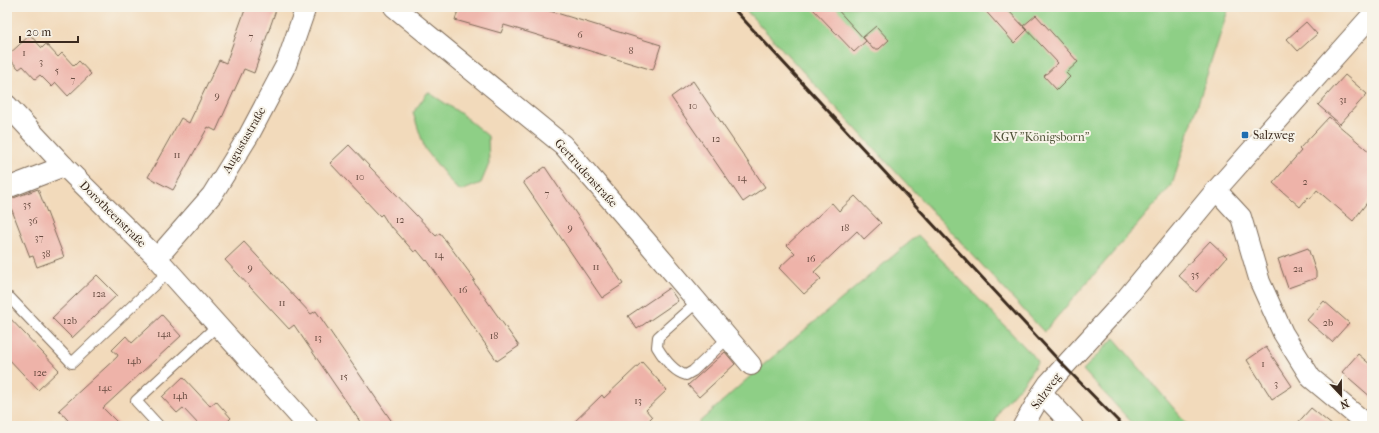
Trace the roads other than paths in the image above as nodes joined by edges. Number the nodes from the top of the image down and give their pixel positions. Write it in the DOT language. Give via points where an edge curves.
graph roads {
  1 [pos="306,7"];
  2 [pos="394,7"];
  3 [pos="1372,15"];
  4 [pos="7,105"];
  5 [pos="64,166"];
  6 [pos="7,188"];
  7 [pos="1216,190"];
  8 [pos="163,264"];
  9 [pos="10,298"];
  10 [pos="697,302"];
  11 [pos="218,324"];
  12 [pos="728,338"];
  13 [pos="751,366"];
  14 [pos="1042,393"];
  15 [pos="159,426"];
  16 [pos="308,426"];
  17 [pos="1023,426"];
  18 [pos="1072,426"];
  19 [pos="1370,426"];
  1 -- 8 [label="street, Augustastraße" via="286,65 249,135 212,195"];
  2 -- 10 [label="street, Gertrudenstraße" via="563,145"];
  3 -- 7 [label="street, Salzweg"];
  4 -- 5 [label="street, Dorotheenstraße"];
  5 -- 6 [label="street"];
  5 -- 8 [label="street, Dorotheenstraße"];
  7 -- 14 [label="street, Salzweg" via="1134,290"];
  7 -- 19 [label="street" via="1241,217 1260,282 1282,333 1311,378"];
  8 -- 9 [label="lane" via="72,363"];
  8 -- 11 [label="street, Dorotheenstraße"];
  10 -- 12 [label="street, Gertrudenstraße"];
  10 -- 12 [label="lane" via="658,337 657,347 666,359 686,376"];
  11 -- 15 [label="lane" via="136,401"];
  11 -- 16 [label="street, Dorotheenstraße"];
  12 -- 13 [label="street, Gertrudenstraße"];
  14 -- 17 [label="street, Salzweg"];
  14 -- 18 [label="street"];
}
